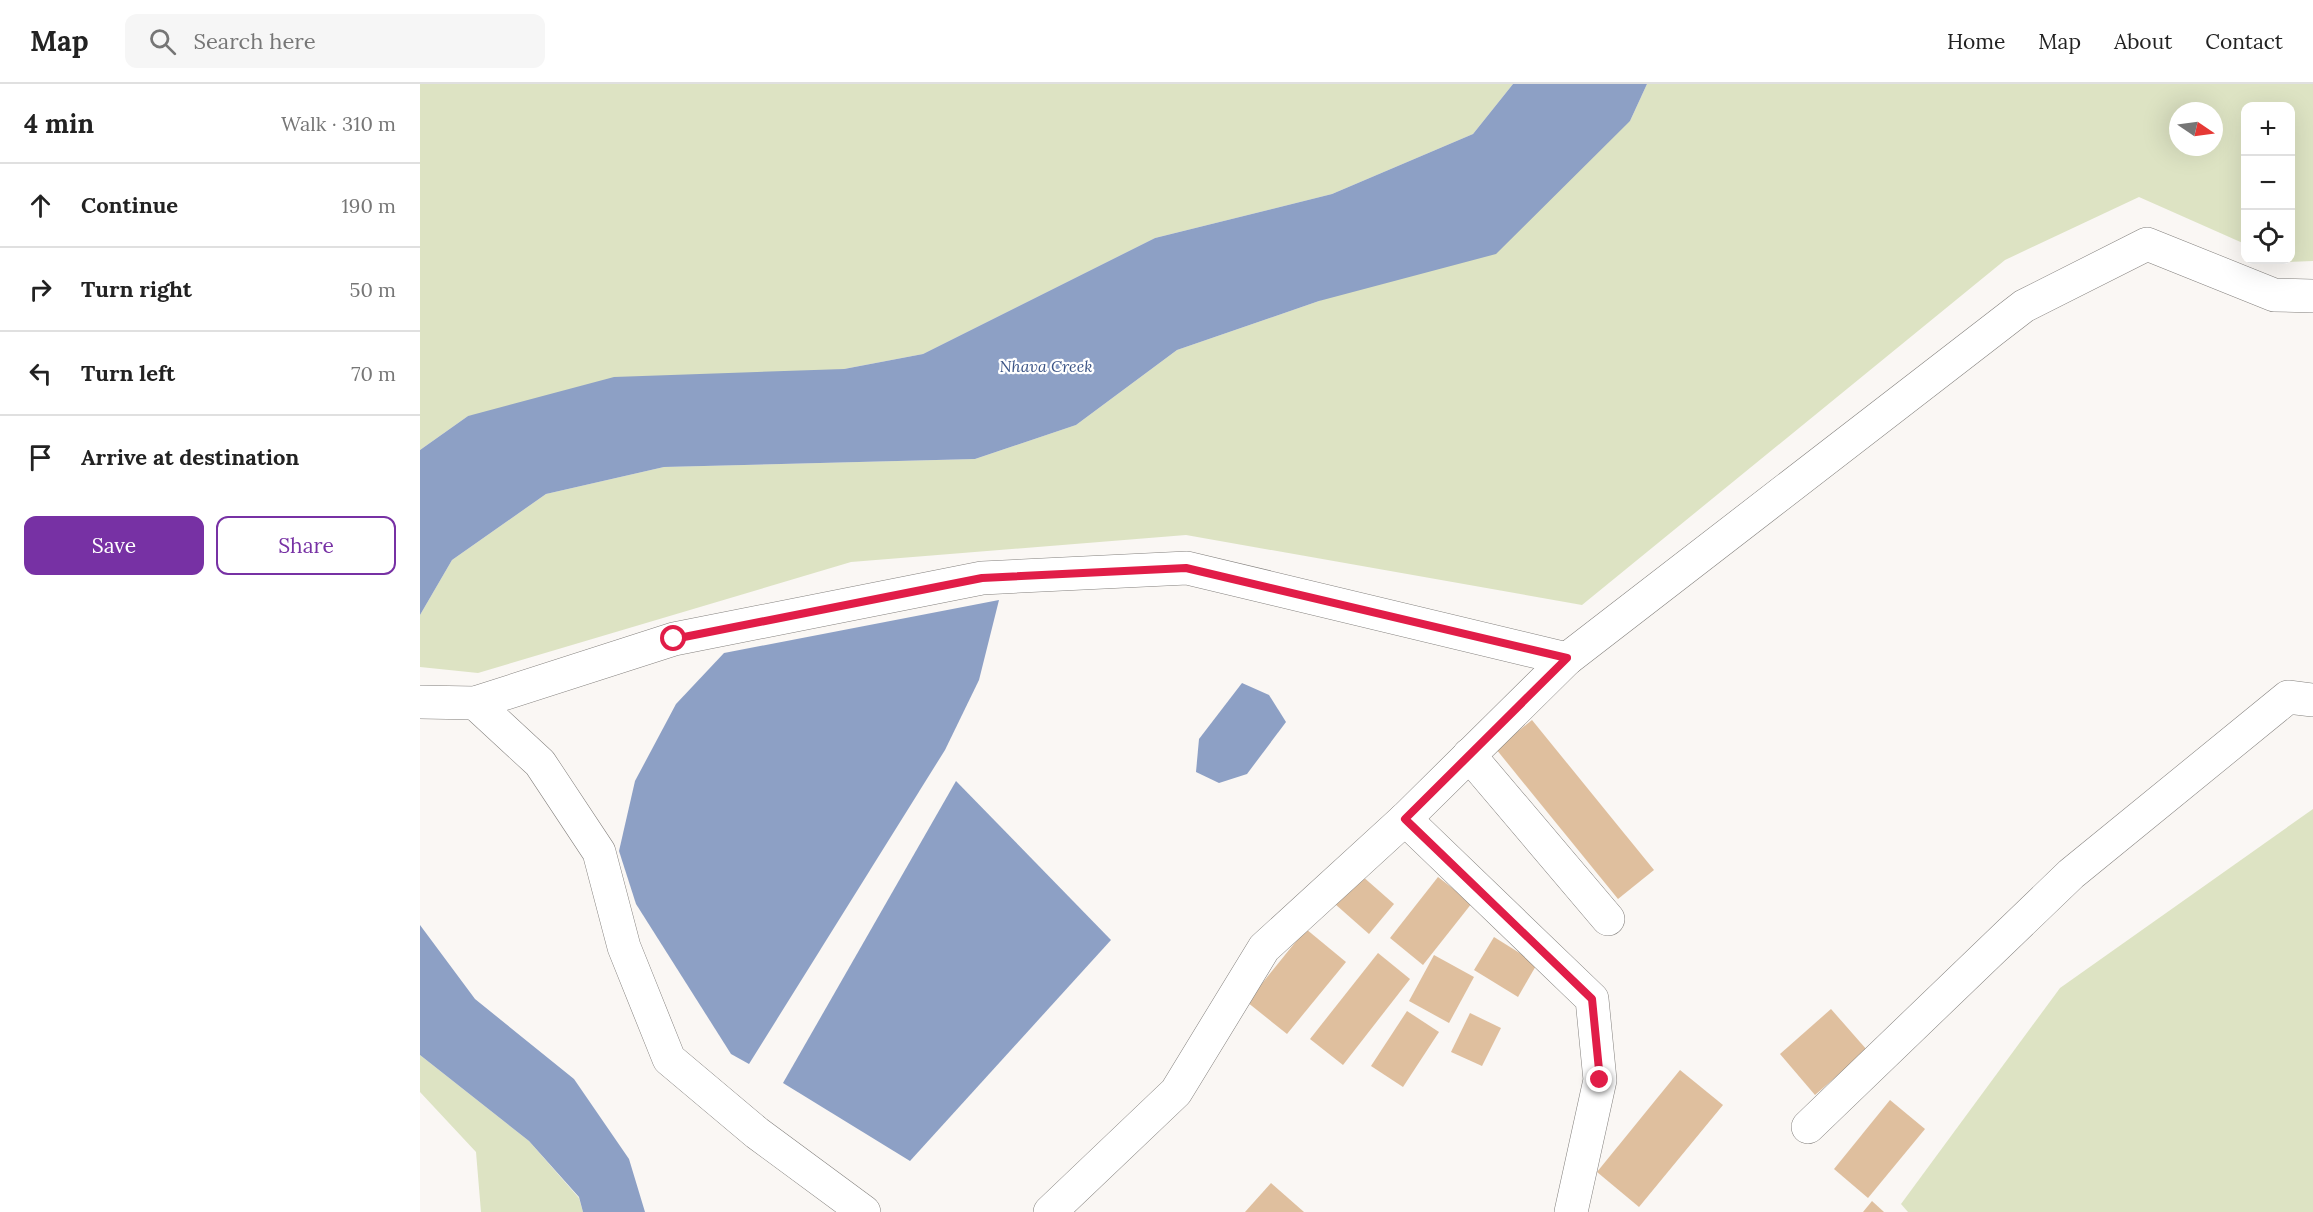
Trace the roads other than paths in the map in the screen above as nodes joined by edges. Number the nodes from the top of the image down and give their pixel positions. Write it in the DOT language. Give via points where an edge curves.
graph roads {
  1 [pos="2313,296"];
  2 [pos="1567,658"];
  3 [pos="2313,700"];
  4 [pos="420,702"];
  5 [pos="474,703"];
  6 [pos="1469,755"];
  7 [pos="1405,819"];
  8 [pos="1608,919"];
  9 [pos="1808,1127"];
  10 [pos="864,1212"];
  11 [pos="1050,1212"];
  12 [pos="1571,1212"];
  1 -- 2 [label="street" via="2274,295 2146,244 2024,306"];
  2 -- 5 [label="street" via="1186,568 982,578 674,639"];
  2 -- 6 [label="street"];
  3 -- 9 [label="street" via="2288,698 2071,874"];
  4 -- 5 [label="street"];
  5 -- 10 [label="street" via="540,763 599,852 624,947 669,1059 757,1133"];
  6 -- 7 [label="street"];
  6 -- 8 [label="street"];
  7 -- 11 [label="street" via="1264,948 1176,1092"];
  7 -- 12 [label="street" via="1592,999 1600,1080"];
}
